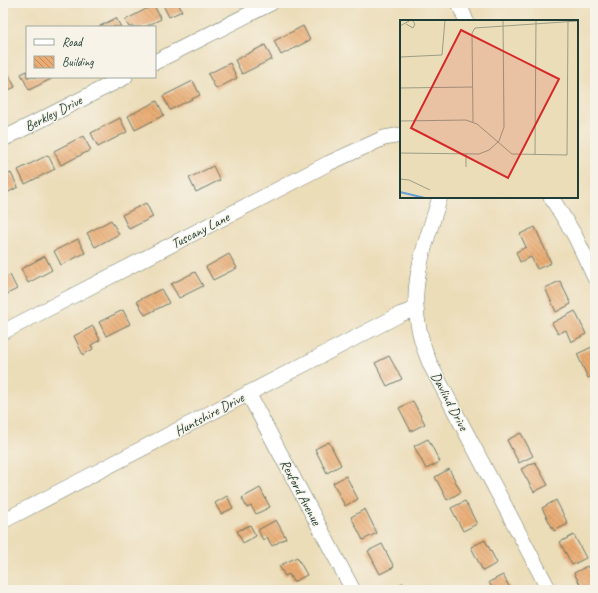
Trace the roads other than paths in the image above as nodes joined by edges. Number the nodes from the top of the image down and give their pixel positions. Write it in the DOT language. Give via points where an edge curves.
graph roads {
  1 [pos="271,3"];
  2 [pos="459,3"];
  3 [pos="466,20"];
  4 [pos="156,61"];
  5 [pos="123,78"];
  6 [pos="400,136"];
  7 [pos="3,139"];
  8 [pos="440,198"];
  9 [pos="552,198"];
  10 [pos="591,258"];
  11 [pos="595,278"];
  12 [pos="416,309"];
  13 [pos="3,332"];
  14 [pos="248,393"];
  15 [pos="3,521"];
  16 [pos="353,590"];
  17 [pos="549,590"];
  1 -- 4 [label="street"];
  2 -- 3 [label="street"];
  5 -- 7 [label="street, Berkley Drive"];
  6 -- 13 [label="street, Tuscany Lane" via="384,138 328,163"];
  8 -- 12 [label="street, Davlind Drive" via="420,261 415,285"];
  9 -- 10 [label="street"];
  10 -- 11 [label="street"];
  12 -- 14 [label="street, Huntshire Drive" via="401,314"];
  12 -- 17 [label="street, Davlind Drive" via="423,347 431,366"];
  14 -- 15 [label="street, Huntshire Drive"];
  14 -- 16 [label="street, Rexford Avenue"];
}
